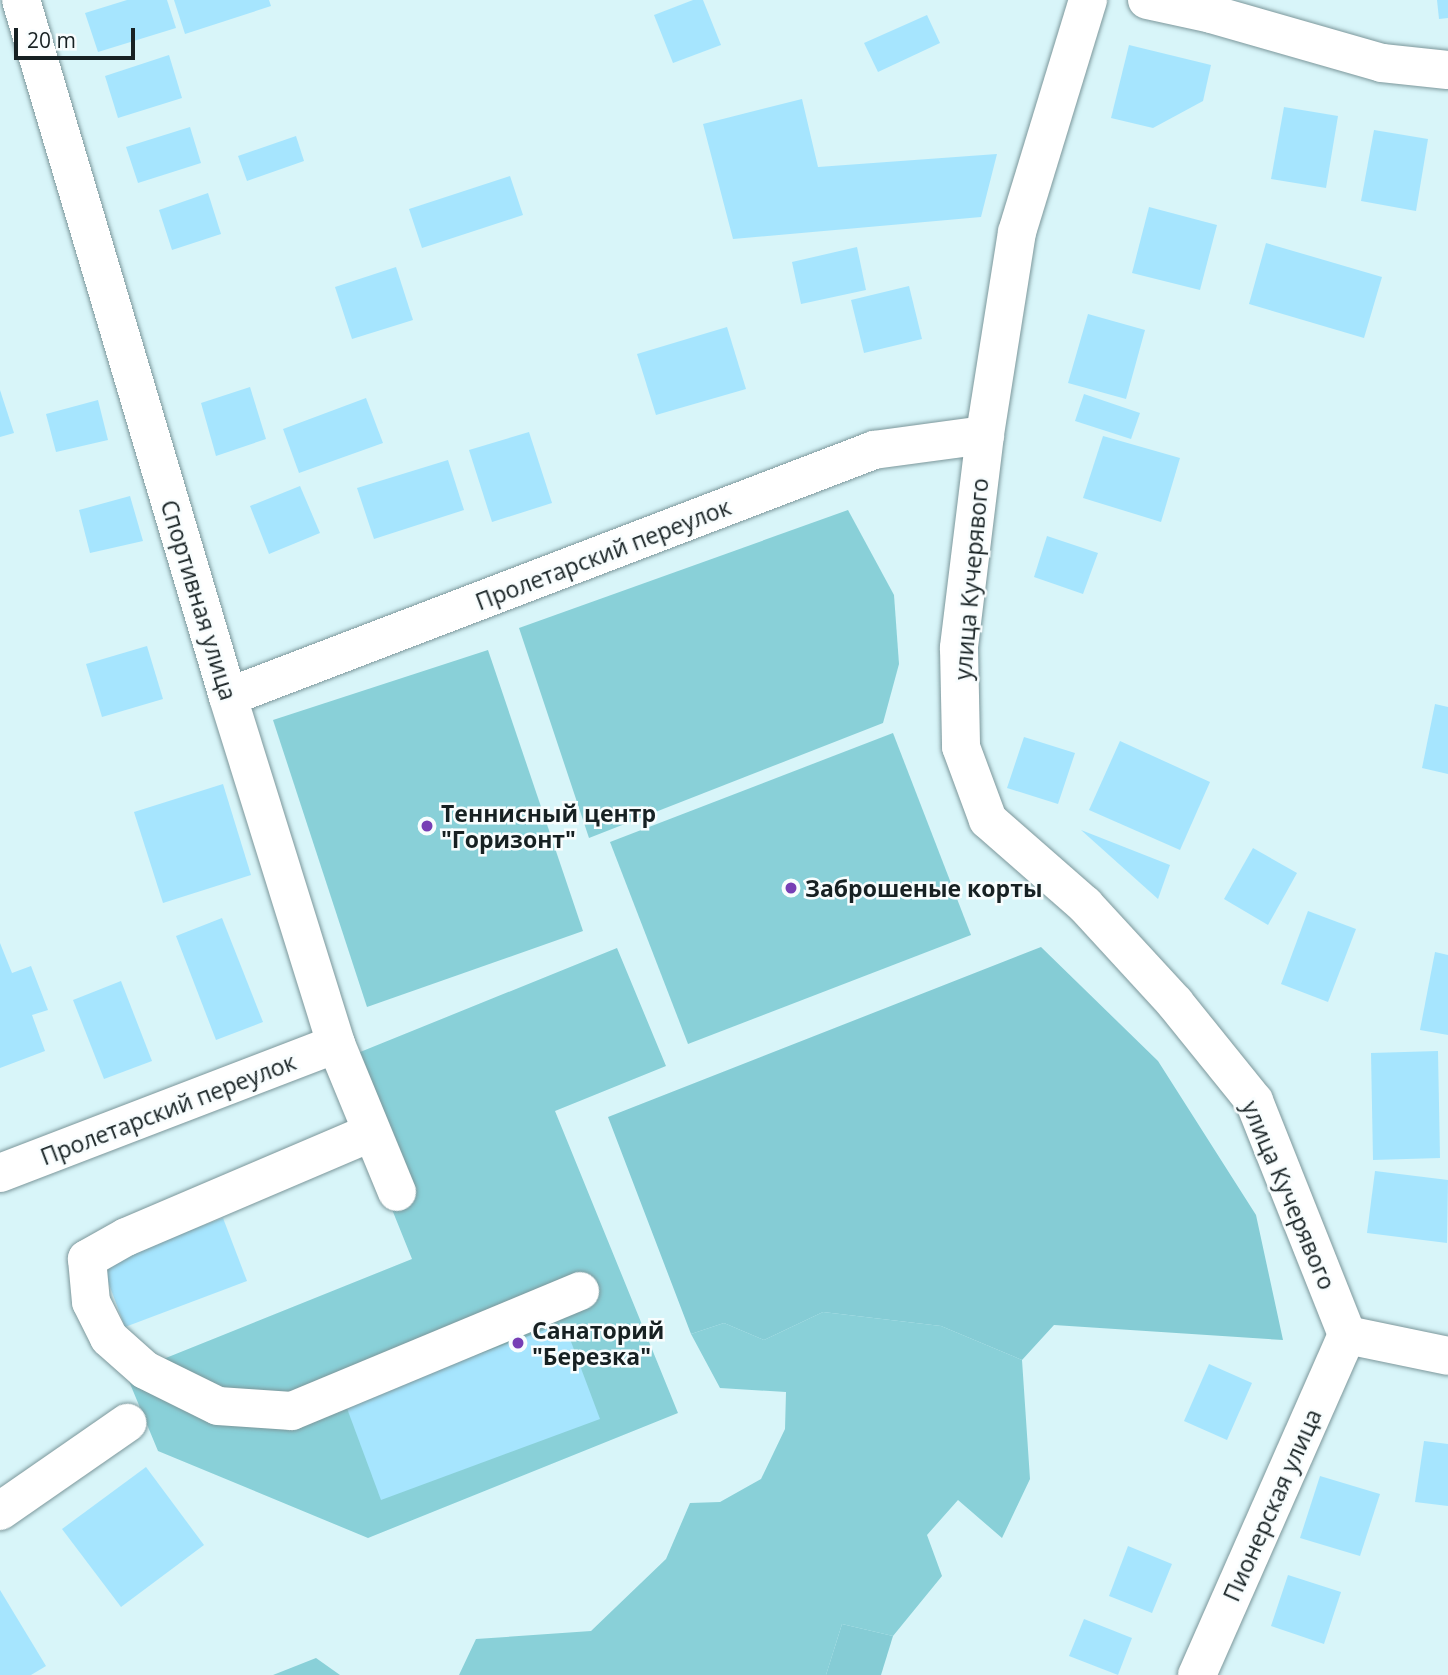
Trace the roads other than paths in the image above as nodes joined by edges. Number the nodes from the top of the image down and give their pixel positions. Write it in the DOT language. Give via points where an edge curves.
graph roads {
  1 [pos="21,0"];
  2 [pos="1088,0"];
  3 [pos="1147,0"];
  4 [pos="1448,70"];
  5 [pos="985,435"];
  6 [pos="228,697"];
  7 [pos="336,1044"];
  8 [pos="370,1133"];
  9 [pos="0,1173"];
  10 [pos="397,1192"];
  11 [pos="580,1292"];
  12 [pos="1347,1335"];
  13 [pos="1448,1356"];
  14 [pos="127,1423"];
  15 [pos="0,1511"];
  16 [pos="1197,1675"];
  1 -- 6 [label="street, Спортивная улица"];
  2 -- 5 [label="street, улица Кучерявого" via="1017,232"];
  3 -- 4 [label="street" via="1382,63"];
  5 -- 6 [label="street, Пролетарский переулок" via="874,450"];
  5 -- 12 [label="street, улица Кучерявого" via="960,648 961,747 988,820 1085,905 1175,1003 1254,1101"];
  6 -- 7 [label="street, Спортивная улица"];
  7 -- 8 [label="street, Спортивная улица"];
  7 -- 9 [label="street, Пролетарский переулок"];
  8 -- 10 [label="street, Спортивная улица"];
  8 -- 11 [label="street" via="127,1237 87,1259 91,1301 109,1338 145,1370 218,1406 292,1411"];
  12 -- 13 [label="street"];
  12 -- 16 [label="street, Пионерская улица"];
  14 -- 15 [label="street"];
}
